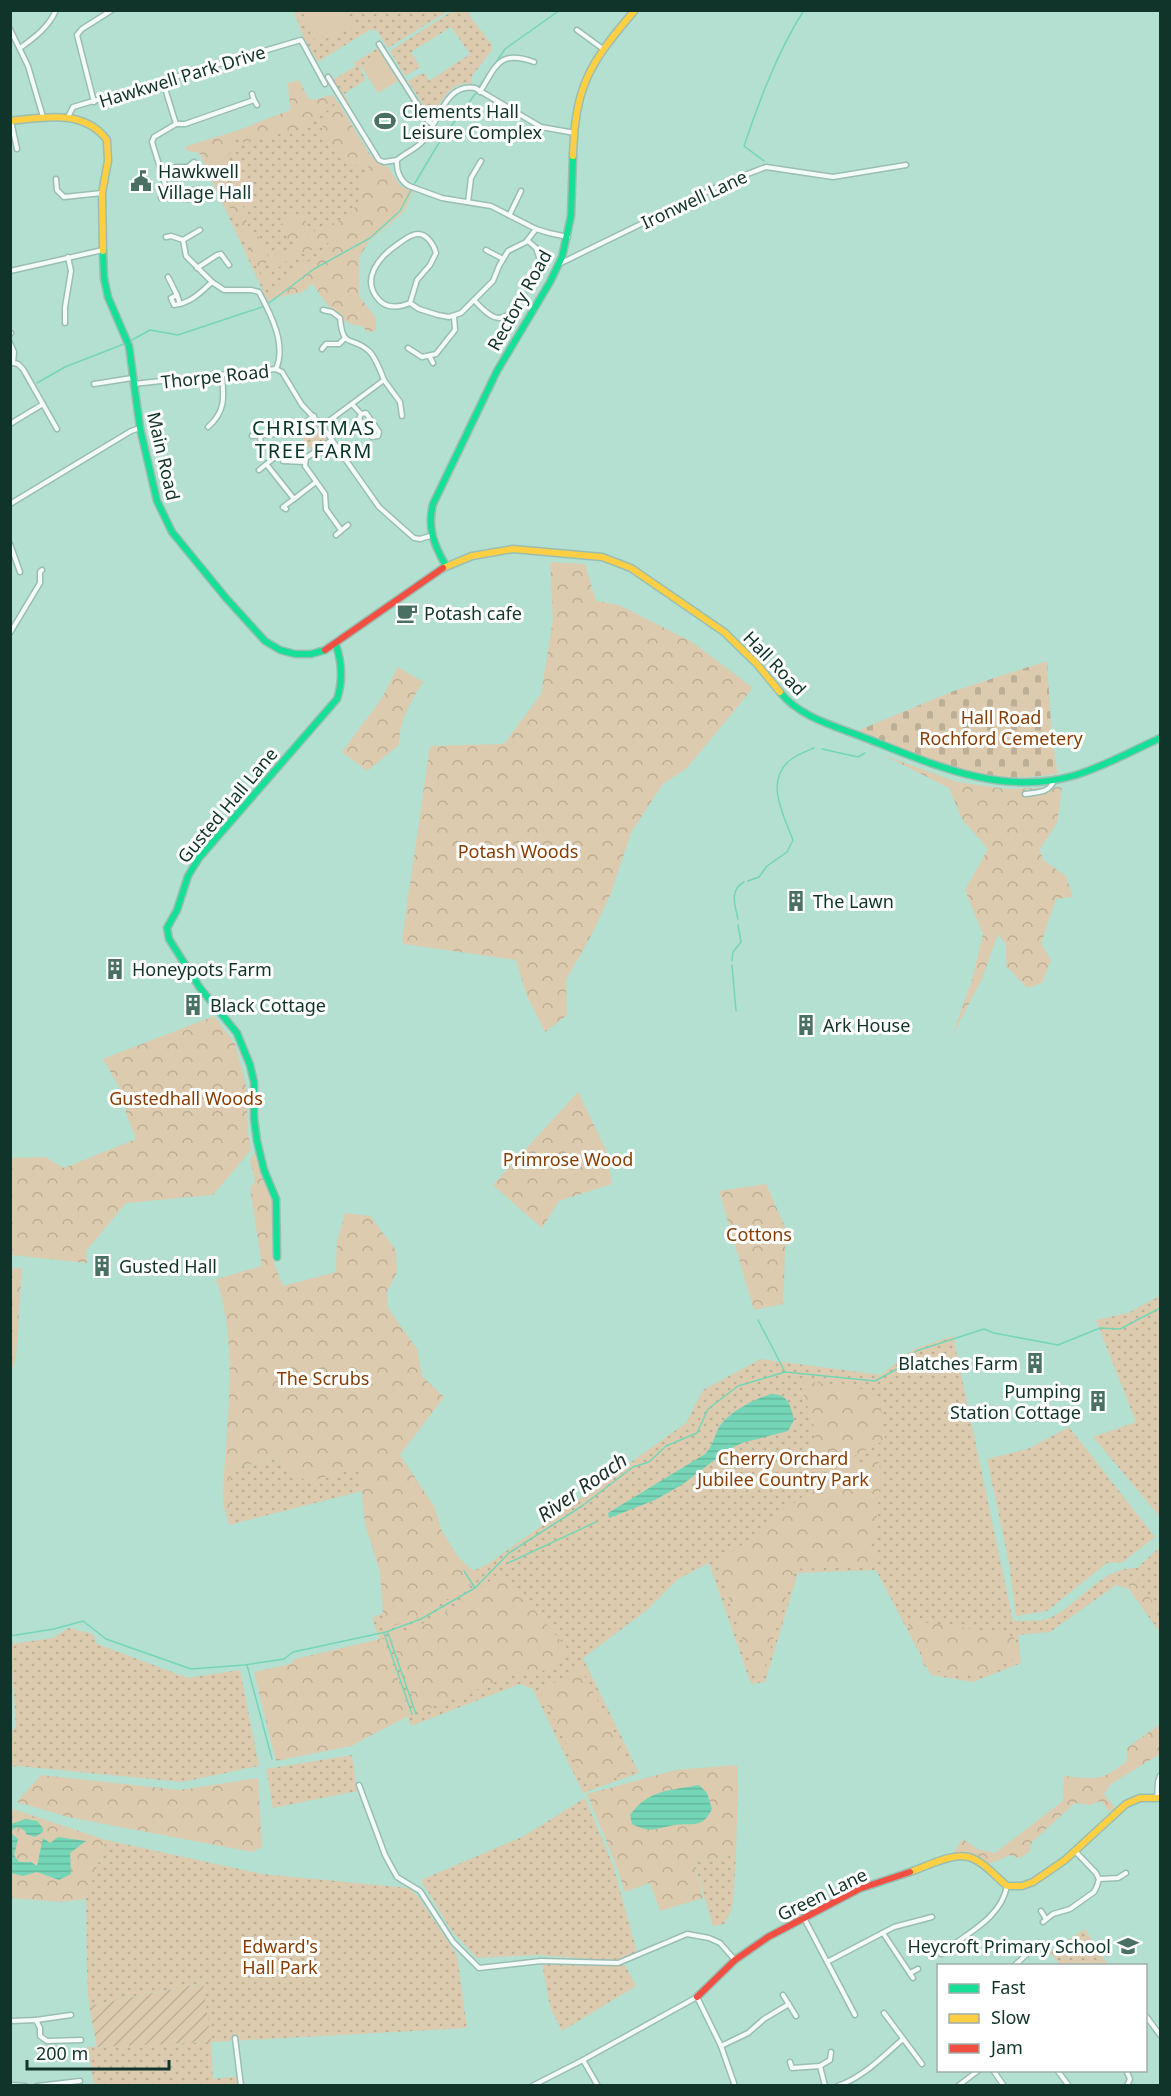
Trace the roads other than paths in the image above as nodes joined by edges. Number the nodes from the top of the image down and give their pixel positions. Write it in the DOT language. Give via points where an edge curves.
graph roads {
  1 [pos="56,10"];
  2 [pos="112,10"];
  3 [pos="634,10"];
  4 [pos="10,29"];
  5 [pos="576,30"];
  6 [pos="379,44"];
  7 [pos="20,48"];
  8 [pos="603,49"];
  9 [pos="534,62"];
  10 [pos="328,76"];
  11 [pos="163,81"];
  12 [pos="325,84"];
  13 [pos="480,92"];
  14 [pos="252,94"];
  15 [pos="254,100"];
  16 [pos="94,102"];
  17 [pos="257,105"];
  18 [pos="43,117"];
  19 [pos="68,117"];
  20 [pos="11,121"];
  21 [pos="176,124"];
  22 [pos="432,124"];
  23 [pos="575,133"];
  24 [pos="17,148"];
  25 [pos="397,160"];
  26 [pos="481,161"];
  27 [pos="194,162"];
  28 [pos="906,165"];
  29 [pos="161,172"];
  30 [pos="56,179"];
  31 [pos="521,190"];
  32 [pos="183,192"];
  33 [pos="102,193"];
  34 [pos="200,193"];
  35 [pos="168,194"];
  36 [pos="161,198"];
  37 [pos="188,200"];
  38 [pos="468,202"];
  39 [pos="510,214"];
  40 [pos="536,229"];
  41 [pos="200,230"];
  42 [pos="166,237"];
  43 [pos="568,237"];
  44 [pos="183,240"];
  45 [pos="528,241"];
  46 [pos="103,249"];
  47 [pos="564,249"];
  48 [pos="486,250"];
  49 [pos="573,256"];
  50 [pos="68,257"];
  51 [pos="503,259"];
  52 [pos="559,264"];
  53 [pos="229,265"];
  54 [pos="197,268"];
  55 [pos="10,271"];
  56 [pos="168,277"];
  57 [pos="212,282"];
  58 [pos="530,283"];
  59 [pos="177,295"];
  60 [pos="524,295"];
  61 [pos="474,300"];
  62 [pos="410,303"];
  63 [pos="180,304"];
  64 [pos="323,310"];
  65 [pos="454,317"];
  66 [pos="65,323"];
  67 [pos="345,338"];
  68 [pos="10,343"];
  69 [pos="408,348"];
  70 [pos="322,349"];
  71 [pos="430,357"];
  72 [pos="12,362"];
  73 [pos="433,363"];
  74 [pos="276,369"];
  75 [pos="222,375"];
  76 [pos="384,380"];
  77 [pos="132,381"];
  78 [pos="94,384"];
  79 [pos="44,404"];
  80 [pos="352,404"];
  81 [pos="361,414"];
  82 [pos="314,416"];
  83 [pos="402,416"];
  84 [pos="10,424"];
  85 [pos="322,426"];
  86 [pos="208,427"];
  87 [pos="140,428"];
  88 [pos="57,429"];
  89 [pos="260,435"];
  90 [pos="252,436"];
  91 [pos="332,440"];
  92 [pos="261,444"];
  93 [pos="274,458"];
  94 [pos="283,461"];
  95 [pos="305,462"];
  96 [pos="267,465"];
  97 [pos="259,470"];
  98 [pos="316,482"];
  99 [pos="294,499"];
  100 [pos="10,504"];
  101 [pos="286,509"];
  102 [pos="348,525"];
  103 [pos="341,530"];
  104 [pos="336,535"];
  105 [pos="430,536"];
  106 [pos="10,544"];
  107 [pos="446,566"];
  108 [pos="42,570"];
  109 [pos="20,572"];
  110 [pos="10,633"];
  111 [pos="336,645"];
  112 [pos="1161,738"];
  113 [pos="1054,780"];
  114 [pos="1025,794"];
  115 [pos="278,1257"];
  116 [pos="1161,1776"];
  117 [pos="359,1785"];
  118 [pos="1159,1798"];
  119 [pos="1075,1851"];
  120 [pos="1126,1873"];
  121 [pos="1099,1880"];
  122 [pos="1008,1886"];
  123 [pos="1041,1911"];
  124 [pos="932,1917"];
  125 [pos="804,1918"];
  126 [pos="883,1933"];
  127 [pos="1039,1943"];
  128 [pos="941,1954"];
  129 [pos="735,1960"];
  130 [pos="827,1962"];
  131 [pos="1015,1964"];
  132 [pos="918,1969"];
  133 [pos="783,1995"];
  134 [pos="697,1997"];
  135 [pos="789,2004"];
  136 [pos="884,2013"];
  137 [pos="71,2015"];
  138 [pos="855,2015"];
  139 [pos="796,2016"];
  140 [pos="1147,2017"];
  141 [pos="35,2020"];
  142 [pos="10,2021"];
  143 [pos="1161,2035"];
  144 [pos="236,2038"];
  145 [pos="903,2038"];
  146 [pos="81,2040"];
  147 [pos="721,2046"];
  148 [pos="831,2052"];
  149 [pos="583,2060"];
  150 [pos="790,2062"];
  151 [pos="922,2064"];
  152 [pos="820,2066"];
  153 [pos="976,2072"];
  154 [pos="994,2072"];
  155 [pos="1059,2072"];
  156 [pos="80,2081"];
  157 [pos="10,2085"];
  158 [pos="25,2085"];
  159 [pos="37,2085"];
  160 [pos="241,2085"];
  161 [pos="532,2085"];
  162 [pos="598,2085"];
  163 [pos="735,2085"];
  164 [pos="825,2085"];
  165 [pos="838,2085"];
  166 [pos="958,2085"];
  167 [pos="1004,2085"];
  168 [pos="1069,2085"];
  1 -- 7 [label="street" via="41,31"];
  2 -- 16 [label="street" via="76,35"];
  3 -- 8 [label="street, Rectory Road"];
  4 -- 7 [label="street"];
  5 -- 8 [label="street"];
  6 -- 22 [label="street"];
  7 -- 18 [label="street"];
  8 -- 23 [label="street, Rectory Road" via="584,83"];
  9 -- 13 [label="street" via="506,58"];
  10 -- 25 [label="street" via="379,160"];
  11 -- 12 [label="street, Hawkwell Park Drive" via="301,40"];
  11 -- 16 [label="street, Hawkwell Park Drive"];
  11 -- 21 [label="street"];
  13 -- 22 [label="street" via="463,87 453,93"];
  13 -- 23 [label="street" via="541,127"];
  14 -- 15 [label="street"];
  15 -- 17 [label="street"];
  15 -- 21 [label="street"];
  16 -- 19 [label="street, Hawkwell Park Drive" via="73,107"];
  18 -- 19 [label="street, Main Road"];
  18 -- 20 [label="street, Main Road"];
  19 -- 33 [label="street, Main Road" via="93,125 107,140"];
  20 -- 24 [label="street"];
  21 -- 29 [label="street" via="154,136 152,142"];
  22 -- 25 [label="street" via="423,141"];
  23 -- 43 [label="street, Rectory Road"];
  25 -- 38 [label="street" via="405,184 442,198"];
  26 -- 38 [label="street" via="471,178"];
  27 -- 29 [label="street" via="188,167 176,166"];
  28 -- 49 [label="street, Ironwell Lane" via="833,177 766,167"];
  29 -- 35 [label="street"];
  30 -- 33 [label="street" via="54,190 67,197"];
  31 -- 39 [label="street"];
  32 -- 34 [label="street" via="199,189"];
  32 -- 35 [label="street"];
  32 -- 37 [label="street"];
  33 -- 46 [label="street, Main Road"];
  35 -- 36 [label="street"];
  38 -- 39 [label="street"];
  39 -- 40 [label="street"];
  40 -- 43 [label="street"];
  40 -- 45 [label="street"];
  41 -- 44 [label="street"];
  42 -- 44 [label="street"];
  43 -- 47 [label="street, Rectory Road"];
  44 -- 54 [label="street" via="186,256"];
  45 -- 51 [label="street" via="508,251"];
  45 -- 58 [label="street" via="537,248 540,260"];
  46 -- 50 [label="street"];
  46 -- 77 [label="street, Main Road" via="108,297 129,346"];
  47 -- 49 [label="street"];
  47 -- 52 [label="street, Rectory Road"];
  48 -- 51 [label="street"];
  49 -- 52 [label="street, Ironwell Lane"];
  50 -- 55 [label="street"];
  50 -- 66 [label="street" via="71,271"];
  51 -- 61 [label="street" via="493,281"];
  52 -- 105 [label="street, Rectory Road" via="508,350 436,497 430,513"];
  53 -- 54 [label="street" via="221,254"];
  54 -- 57 [label="street"];
  56 -- 59 [label="street"];
  57 -- 63 [label="street" via="195,298"];
  57 -- 74 [label="street" via="224,290 259,292 275,326 279,363"];
  59 -- 63 [label="street"];
  59 -- 63 [label="street" via="171,298 172,302"];
  60 -- 61 [label="street" via="510,314 496,318"];
  61 -- 65 [label="street"];
  62 -- 62 [label="street" via="400,307 382,303 373,289 372,276 381,257 417,234 425,236 436,253 417,280"];
  62 -- 65 [label="street"];
  64 -- 67 [label="street" via="340,318"];
  65 -- 71 [label="street" via="453,335"];
  67 -- 70 [label="street"];
  67 -- 76 [label="street" via="369,351"];
  68 -- 72 [label="street" via="14,352"];
  69 -- 71 [label="street" via="422,357"];
  71 -- 73 [label="street"];
  72 -- 79 [label="street" via="23,369"];
  74 -- 75 [label="street, Thorpe Road"];
  74 -- 82 [label="street, Thorpe Road"];
  75 -- 77 [label="street, Thorpe Road"];
  75 -- 86 [label="street" via="225,400 216,421"];
  76 -- 80 [label="street"];
  76 -- 83 [label="street" via="400,402"];
  77 -- 78 [label="street, Thorpe Road"];
  77 -- 87 [label="street, Main Road"];
  79 -- 84 [label="street"];
  79 -- 88 [label="street"];
  80 -- 81 [label="street"];
  80 -- 85 [label="street"];
  81 -- 81 [label="street" via="366,413 378,436 372,437 359,419"];
  82 -- 85 [label="street, Thorpe Road"];
  82 -- 89 [label="street" via="290,433"];
  85 -- 91 [label="street, Thorpe Road"];
  87 -- 100 [label="street"];
  87 -- 111 [label="street, Main Road" via="157,501 172,532 226,598 277,651 311,655"];
  89 -- 90 [label="street"];
  89 -- 92 [label="street"];
  91 -- 95 [label="street"];
  91 -- 105 [label="street, Thorpe Road" via="379,507 414,538"];
  93 -- 96 [label="street"];
  94 -- 95 [label="street"];
  95 -- 98 [label="street"];
  96 -- 97 [label="street"];
  96 -- 99 [label="street"];
  98 -- 99 [label="street"];
  98 -- 103 [label="street" via="326,496 328,512"];
  99 -- 101 [label="street" via="283,507"];
  102 -- 103 [label="street"];
  103 -- 104 [label="street"];
  105 -- 107 [label="street"];
  106 -- 109 [label="street"];
  107 -- 111 [label="street, Main Road"];
  107 -- 113 [label="street, Hall Road" via="500,549 602,557 618,562 724,632 787,701 801,711 980,779 1007,783"];
  108 -- 110 [label="street" via="40,583"];
  111 -- 115 [label="street, Gusted Hall Lane" via="341,683 337,699 199,858 187,877 183,898 167,928 169,939 200,988 237,1033 248,1057 254,1082 257,1141 276,1199"];
  112 -- 113 [label="street, Hall Road" via="1093,768"];
  113 -- 114 [label="street" via="1047,790"];
  116 -- 118 [label="street"];
  117 -- 129 [label="street" via="397,1877 420,1891 453,1942 478,1968 541,1961 618,1963 687,1934 720,1943"];
  118 -- 119 [label="street" via="1140,1798 1126,1804"];
  119 -- 121 [label="street"];
  119 -- 122 [label="street" via="1033,1882"];
  120 -- 121 [label="street"];
  121 -- 123 [label="street" via="1094,1892 1070,1909 1045,1920"];
  122 -- 125 [label="street, Green Lane" via="978,1861 957,1856 859,1889"];
  122 -- 128 [label="street" via="998,1909"];
  124 -- 126 [label="street"];
  125 -- 129 [label="street, Green Lane"];
  125 -- 130 [label="street"];
  126 -- 130 [label="street"];
  126 -- 132 [label="street" via="911,1976"];
  127 -- 131 [label="street"];
  129 -- 134 [label="street, Green Lane"];
  130 -- 138 [label="street"];
  133 -- 135 [label="street"];
  134 -- 147 [label="street"];
  134 -- 149 [label="street, Green Lane"];
  135 -- 139 [label="street"];
  135 -- 147 [label="street" via="748,2033"];
  136 -- 145 [label="street"];
  137 -- 141 [label="street"];
  140 -- 143 [label="street"];
  141 -- 142 [label="street"];
  141 -- 146 [label="street" via="40,2036 47,2041"];
  144 -- 160 [label="street"];
  145 -- 151 [label="street"];
  145 -- 165 [label="street" via="864,2074"];
  147 -- 163 [label="street"];
  148 -- 152 [label="street" via="830,2060"];
  149 -- 161 [label="street, Green Lane"];
  149 -- 162 [label="street"];
  150 -- 152 [label="street" via="792,2068"];
  152 -- 164 [label="street"];
  153 -- 166 [label="street"];
  154 -- 167 [label="street"];
  155 -- 168 [label="street"];
  156 -- 159 [label="street"];
  157 -- 158 [label="street"];
}
